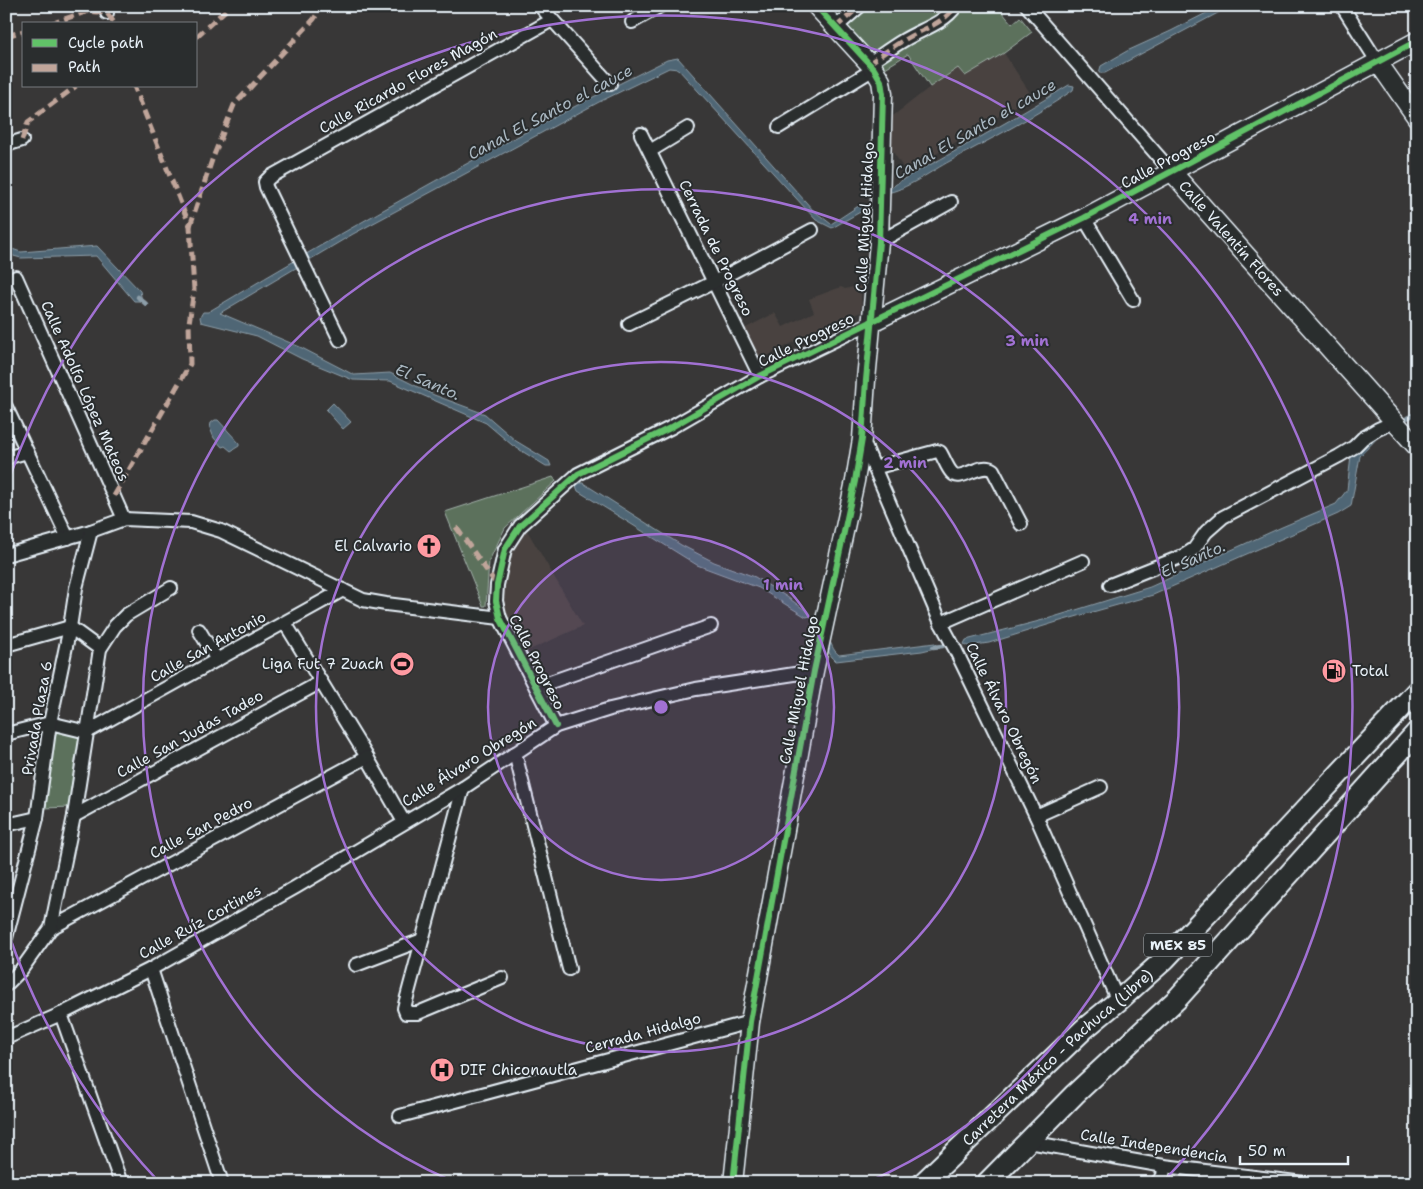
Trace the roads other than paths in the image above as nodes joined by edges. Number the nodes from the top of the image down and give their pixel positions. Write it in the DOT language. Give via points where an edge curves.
graph roads {
  1 [pos="540,6"];
  2 [pos="660,6"];
  3 [pos="816,6"];
  4 [pos="860,6"];
  5 [pos="956,6"];
  6 [pos="1027,6"];
  7 [pos="1342,6"];
  8 [pos="552,20"];
  9 [pos="632,22"];
  10 [pos="835,28"];
  11 [pos="1417,41"];
  12 [pos="1377,61"];
  13 [pos="874,71"];
  14 [pos="610,84"];
  15 [pos="1417,118"];
  16 [pos="779,127"];
  17 [pos="688,128"];
  18 [pos="641,134"];
  19 [pos="22,140"];
  20 [pos="6,145"];
  21 [pos="650,151"];
  22 [pos="1172,172"];
  23 [pos="951,202"];
  24 [pos="1084,218"];
  25 [pos="812,230"];
  26 [pos="880,242"];
  27 [pos="16,277"];
  28 [pos="714,282"];
  29 [pos="1133,300"];
  30 [pos="872,322"];
  31 [pos="628,324"];
  32 [pos="340,340"];
  33 [pos="760,376"];
  34 [pos="6,407"];
  35 [pos="1394,422"];
  36 [pos="862,439"];
  37 [pos="1417,447"];
  38 [pos="28,452"];
  39 [pos="6,458"];
  40 [pos="874,468"];
  41 [pos="124,519"];
  42 [pos="1021,524"];
  43 [pos="91,531"];
  44 [pos="68,538"];
  45 [pos="6,555"];
  46 [pos="1083,560"];
  47 [pos="1110,585"];
  48 [pos="171,588"];
  49 [pos="343,590"];
  50 [pos="500,618"];
  51 [pos="285,623"];
  52 [pos="941,623"];
  53 [pos="711,626"];
  54 [pos="70,627"];
  55 [pos="198,630"];
  56 [pos="6,645"];
  57 [pos="100,649"];
  58 [pos="217,660"];
  59 [pos="814,671"];
  60 [pos="321,682"];
  61 [pos="536,687"];
  62 [pos="1417,691"];
  63 [pos="50,723"];
  64 [pos="556,726"];
  65 [pos="87,732"];
  66 [pos="1417,732"];
  67 [pos="6,734"];
  68 [pos="515,753"];
  69 [pos="367,757"];
  70 [pos="1101,787"];
  71 [pos="463,788"];
  72 [pos="74,816"];
  73 [pos="1036,816"];
  74 [pos="37,818"];
  75 [pos="404,822"];
  76 [pos="6,825"];
  77 [pos="51,928"];
  78 [pos="6,938"];
  79 [pos="422,940"];
  80 [pos="356,965"];
  81 [pos="151,969"];
  82 [pos="569,969"];
  83 [pos="502,978"];
  84 [pos="6,985"];
  85 [pos="1118,1001"];
  86 [pos="61,1014"];
  87 [pos="750,1022"];
  88 [pos="6,1038"];
  89 [pos="400,1116"];
  90 [pos="1029,1142"];
  91 [pos="1164,1166"];
  92 [pos="1244,1179"];
  93 [pos="121,1183"];
  94 [pos="222,1183"];
  95 [pos="733,1183"];
  96 [pos="923,1183"];
  97 [pos="988,1183"];
  98 [pos="1156,1183"];
  99 [pos="1304,1183"];
  1 -- 8 [label="street"];
  2 -- 9 [label="street"];
  3 -- 10 [label="street"];
  4 -- 10 [label="street"];
  5 -- 13 [label="street" via="935,24 905,39"];
  6 -- 22 [label="street, Calle Valentín Flores"];
  7 -- 12 [label="street"];
  8 -- 14 [label="street"];
  8 -- 32 [label="street, Calle Ricardo Flores Magón" via="264,182"];
  10 -- 13 [label="street"];
  11 -- 12 [label="street, Calle Progreso"];
  12 -- 15 [label="street"];
  12 -- 22 [label="street, Calle Progreso"];
  13 -- 16 [label="street"];
  13 -- 26 [label="street, Calle Miguel Hidalgo" via="883,94"];
  17 -- 21 [label="street"];
  18 -- 21 [label="street, Cerrada de Progreso"];
  19 -- 20 [label="street"];
  21 -- 28 [label="street, Cerrada de Progreso"];
  22 -- 24 [label="street, Calle Progreso"];
  22 -- 35 [label="street, Calle Valentín Flores"];
  23 -- 26 [label="street"];
  24 -- 29 [label="street"];
  24 -- 30 [label="street, Calle Progreso"];
  25 -- 28 [label="street"];
  26 -- 30 [label="street, Calle Miguel Hidalgo"];
  27 -- 41 [label="street, Calle Adolfo López Mateos"];
  28 -- 31 [label="street"];
  28 -- 33 [label="street, Cerrada de Progreso"];
  30 -- 33 [label="street, Calle Progreso"];
  30 -- 36 [label="street, Calle Miguel Hidalgo"];
  33 -- 50 [label="street, Calle Progreso" via="670,428 578,474 520,526 505,549 497,584"];
  34 -- 38 [label="street"];
  35 -- 37 [label="street, Calle Valentín Flores"];
  35 -- 47 [label="street" via="1370,433 1339,456 1223,517 1206,532 1194,550"];
  36 -- 40 [label="street, Calle Álvaro Obregón"];
  36 -- 59 [label="street, Calle Miguel Hidalgo"];
  38 -- 39 [label="street"];
  38 -- 44 [label="street"];
  40 -- 42 [label="street" via="937,451 955,476 988,467 993,470"];
  40 -- 52 [label="street, Calle Álvaro Obregón"];
  41 -- 43 [label="street, Calle Progreso"];
  41 -- 49 [label="street, Calle Progreso" via="192,522 221,531"];
  43 -- 44 [label="street, Calle Progreso"];
  43 -- 54 [label="street, Privada Plaza 6"];
  44 -- 45 [label="street, Calle Progreso"];
  46 -- 52 [label="street"];
  48 -- 57 [label="street" via="126,615"];
  49 -- 50 [label="street, Calle Progreso" via="363,600"];
  49 -- 51 [label="street, Calle San Antonio"];
  50 -- 61 [label="street, Calle Progreso"];
  51 -- 58 [label="street, Calle San Antonio"];
  51 -- 60 [label="street"];
  52 -- 73 [label="street, Calle Álvaro Obregón"];
  53 -- 61 [label="street"];
  54 -- 56 [label="street"];
  54 -- 57 [label="street"];
  54 -- 63 [label="street, Privada Plaza 6"];
  55 -- 58 [label="street"];
  57 -- 65 [label="street"];
  58 -- 65 [label="street, Calle San Antonio"];
  59 -- 64 [label="street, Calle Álvaro Obregón" via="610,708"];
  59 -- 87 [label="street, Calle Miguel Hidalgo"];
  60 -- 69 [label="street"];
  60 -- 72 [label="street, Calle San Judas Tadeo"];
  61 -- 64 [label="street, Calle Progreso"];
  62 -- 85 [label="main road, Carretera México - Pachuca (Libre) / MEX 85" via="1165,959"];
  63 -- 65 [label="street"];
  63 -- 67 [label="street"];
  63 -- 74 [label="street, Privada Plaza 6"];
  64 -- 68 [label="street, Calle Álvaro Obregón"];
  65 -- 72 [label="street"];
  66 -- 90 [label="main road, MEX 85" via="1176,1000 1075,1094"];
  68 -- 71 [label="street, Calle Álvaro Obregón"];
  68 -- 82 [label="street"];
  69 -- 75 [label="street"];
  69 -- 77 [label="street, Calle San Pedro"];
  70 -- 73 [label="street"];
  71 -- 75 [label="street, Calle Álvaro Obregón"];
  71 -- 79 [label="street"];
  72 -- 77 [label="street"];
  73 -- 85 [label="street, Calle Álvaro Obregón"];
  74 -- 76 [label="street"];
  74 -- 78 [label="street, Privada Plaza 6"];
  75 -- 81 [label="street, Calle Ruíz Cortines"];
  77 -- 84 [label="street"];
  79 -- 80 [label="street"];
  79 -- 83 [label="street" via="404,1008 406,1013 418,1013"];
  81 -- 86 [label="street, Calle Ruíz Cortines"];
  81 -- 94 [label="street"];
  85 -- 96 [label="main road, Carretera México - Pachuca (Libre) / MEX 85" via="1084,1029"];
  86 -- 88 [label="street, Calle Ruíz Cortines"];
  86 -- 93 [label="street"];
  87 -- 89 [label="street, Cerrada Hidalgo"];
  87 -- 95 [label="street, Calle Miguel Hidalgo"];
  90 -- 91 [label="street, Calle Independencia"];
  90 -- 97 [label="main road, MEX 85"];
  91 -- 92 [label="street, Calle Independencia"];
  91 -- 98 [label="street" via="1163,1177"];
  92 -- 99 [label="street, Calle Independencia"];
}
